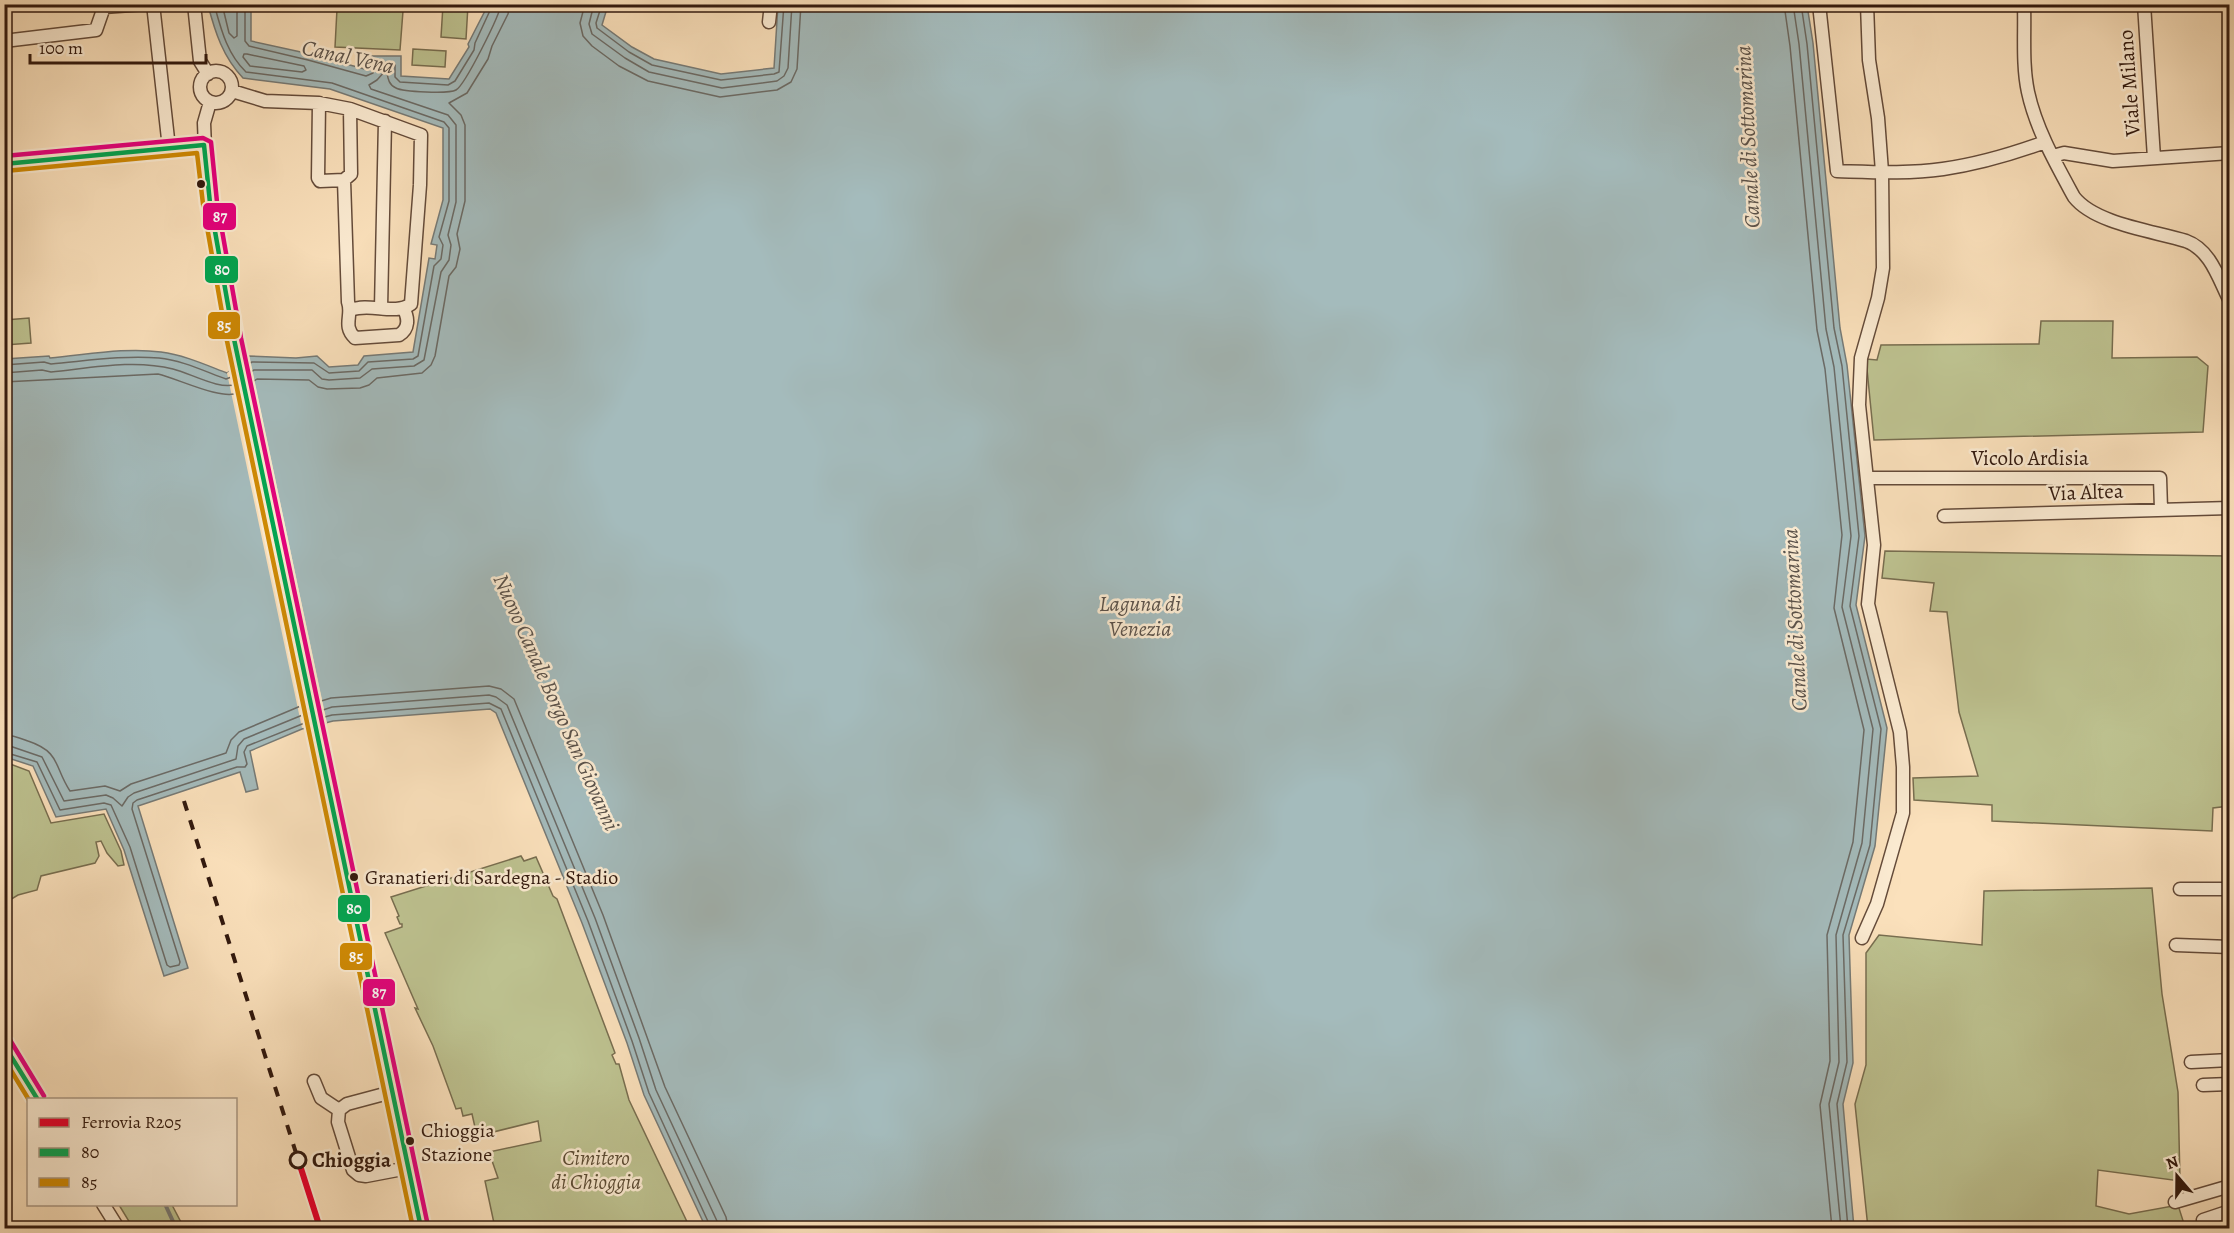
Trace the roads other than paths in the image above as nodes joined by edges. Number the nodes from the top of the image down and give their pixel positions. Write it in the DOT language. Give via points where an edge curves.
graph roads {
  1 [pos="145,4"];
  2 [pos="153,4"];
  3 [pos="194,4"];
  4 [pos="771,4"];
  5 [pos="1819,4"];
  6 [pos="1868,4"];
  7 [pos="2024,4"];
  8 [pos="2144,4"];
  9 [pos="138,5"];
  10 [pos="769,22"];
  11 [pos="4,41"];
  12 [pos="208,74"];
  13 [pos="232,92"];
  14 [pos="210,102"];
  15 [pos="318,103"];
  16 [pos="350,109"];
  17 [pos="385,121"];
  18 [pos="2045,142"];
  19 [pos="204,145"];
  20 [pos="169,148"];
  21 [pos="2229,153"];
  22 [pos="2053,156"];
  23 [pos="2154,158"];
  24 [pos="4,164"];
  25 [pos="1882,172"];
  26 [pos="344,180"];
  27 [pos="2229,301"];
  28 [pos="381,308"];
  29 [pos="404,308"];
  30 [pos="351,310"];
  31 [pos="1867,478"];
  32 [pos="2229,508"];
  33 [pos="2161,509"];
  34 [pos="1944,516"];
  35 [pos="2180,889"];
  36 [pos="2229,889"];
  37 [pos="1862,938"];
  38 [pos="2176,945"];
  39 [pos="2229,947"];
  40 [pos="4,1044"];
  41 [pos="2229,1060"];
  42 [pos="2191,1062"];
  43 [pos="314,1081"];
  44 [pos="2229,1084"];
  45 [pos="2203,1085"];
  46 [pos="392,1092"];
  47 [pos="37,1098"];
  48 [pos="339,1110"];
  49 [pos="408,1168"];
  50 [pos="2229,1186"];
  51 [pos="2175,1202"];
  52 [pos="104,1206"];
  53 [pos="2229,1211"];
  54 [pos="2203,1220"];
  55 [pos="118,1228"];
  56 [pos="421,1228"];
  1 -- 9 [label="street"];
  2 -- 20 [label="street"];
  3 -- 12 [label="street" via="200,61"];
  4 -- 10 [label="street"];
  5 -- 25 [label="street" via="1837,171"];
  6 -- 25 [label="street" via="1869,60"];
  7 -- 18 [label="street" via="2028,90"];
  8 -- 23 [label="street, Viale Milano"];
  9 -- 11 [label="street" via="104,7 96,30"];
  12 -- 13 [label="street" via="224,73 231,81"];
  12 -- 14 [label="street" via="201,91"];
  13 -- 14 [label="street" via="223,102"];
  13 -- 15 [label="street" via="265,101"];
  14 -- 19 [label="street" via="204,123"];
  15 -- 16 [label="street"];
  15 -- 26 [label="street" via="318,180"];
  16 -- 17 [label="street"];
  16 -- 26 [label="street" via="351,174"];
  17 -- 28 [label="street"];
  17 -- 29 [label="street" via="421,135 412,299"];
  18 -- 22 [label="street"];
  18 -- 25 [label="street" via="2009,155 1941,170"];
  19 -- 20 [label="street"];
  19 -- 46 [label="street" via="210,203 239,364"];
  20 -- 24 [label="street"];
  21 -- 23 [label="street"];
  22 -- 23 [label="street" via="2064,153 2113,161"];
  22 -- 27 [label="street" via="2074,197 2086,209 2199,246"];
  25 -- 31 [label="street" via="1883,268 1861,358 1859,405"];
  26 -- 30 [label="street"];
  28 -- 29 [label="street"];
  28 -- 30 [label="street"];
  29 -- 30 [label="street" via="408,321 402,334 359,338 352,336 348,328"];
  31 -- 33 [label="street, Vicolo Ardisia" via="2160,478"];
  31 -- 37 [label="street" via="1874,545 1868,604 1900,732 1903,813 1877,904"];
  32 -- 33 [label="street, Via Altea"];
  33 -- 34 [label="street, Via Altea"];
  35 -- 36 [label="street"];
  38 -- 39 [label="street"];
  40 -- 47 [label="street"];
  41 -- 42 [label="street"];
  43 -- 48 [label="street" via="321,1098"];
  44 -- 45 [label="street"];
  46 -- 48 [label="street" via="347,1104"];
  46 -- 49 [label="street"];
  48 -- 49 [label="street" via="338,1122 353,1170 366,1176"];
  49 -- 56 [label="street"];
  50 -- 51 [label="street"];
  52 -- 55 [label="street"];
  53 -- 54 [label="street"];
}
